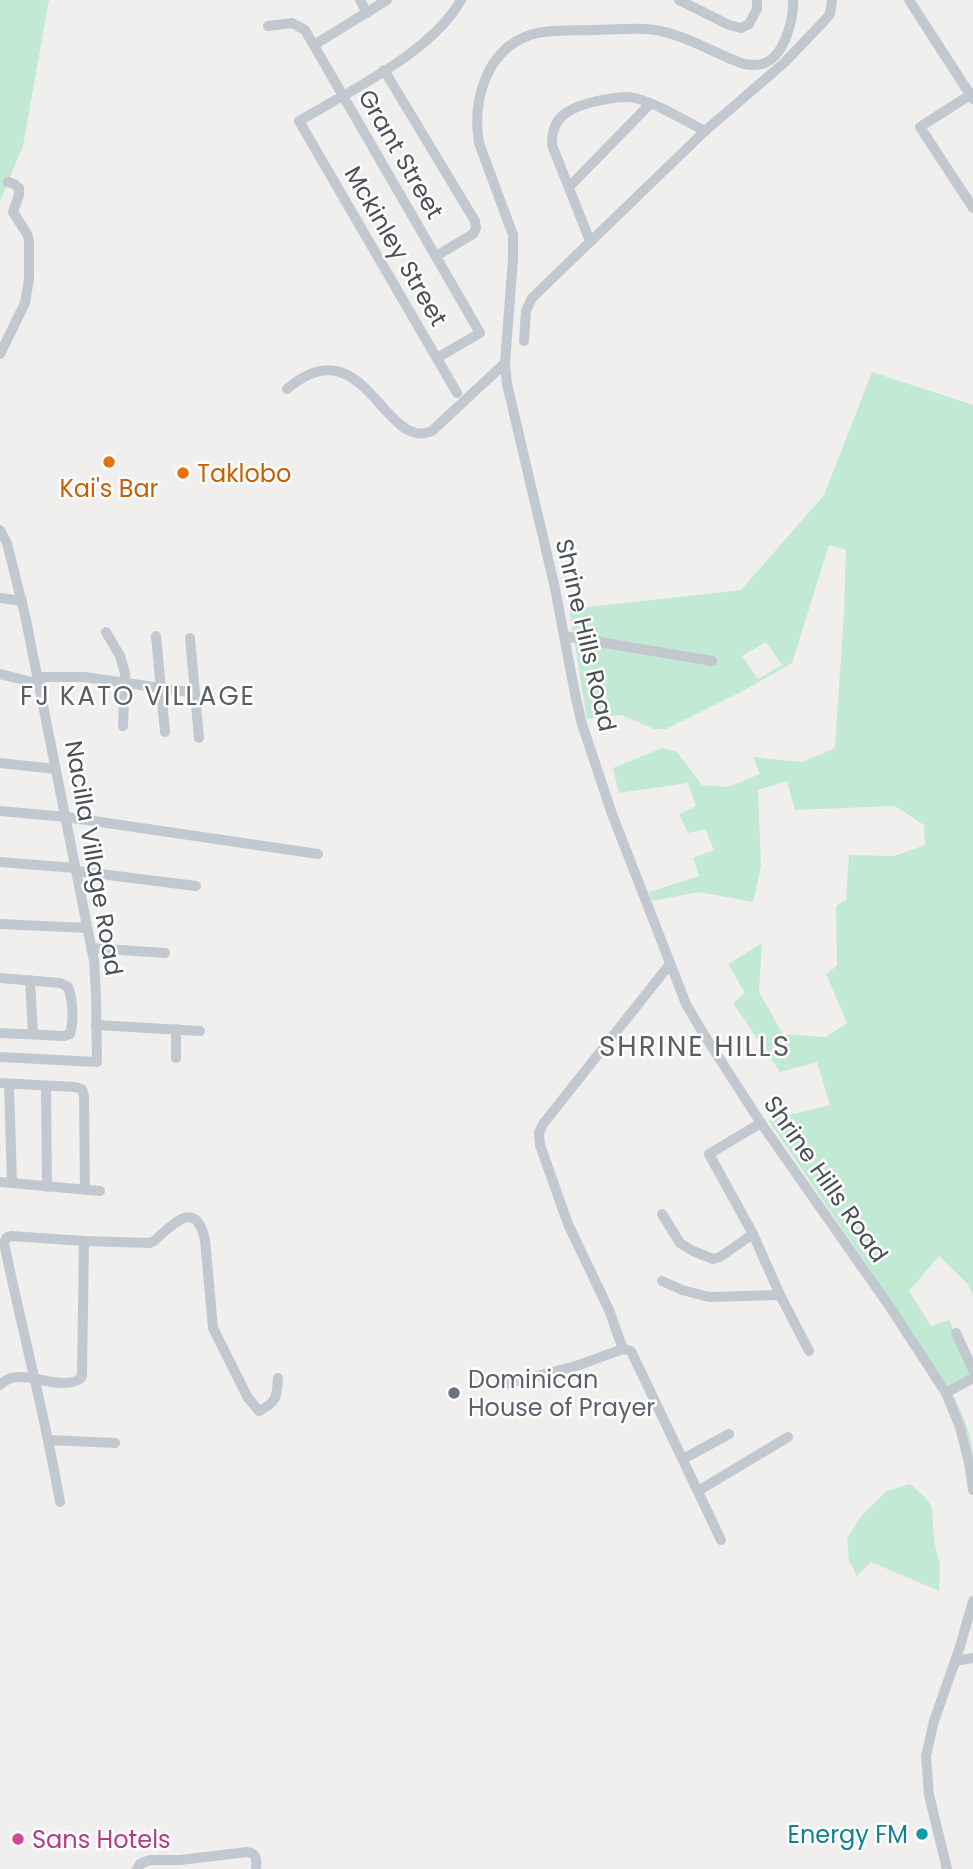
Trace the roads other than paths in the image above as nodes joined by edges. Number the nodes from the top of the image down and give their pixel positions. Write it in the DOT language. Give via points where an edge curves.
graph roads {
  1 [pos="360,0"];
  2 [pos="387,0"];
  3 [pos="461,0"];
  4 [pos="679,0"];
  5 [pos="757,0"];
  6 [pos="793,0"];
  7 [pos="832,0"];
  8 [pos="909,0"];
  9 [pos="367,13"];
  10 [pos="268,26"];
  11 [pos="314,45"];
  12 [pos="384,70"];
  13 [pos="342,95"];
  14 [pos="972,95"];
  15 [pos="650,104"];
  16 [pos="705,131"];
  17 [pos="8,182"];
  18 [pos="569,187"];
  19 [pos="973,208"];
  20 [pos="590,241"];
  21 [pos="436,256"];
  22 [pos="524,341"];
  23 [pos="0,354"];
  24 [pos="437,358"];
  25 [pos="505,363"];
  26 [pos="286,389"];
  27 [pos="457,393"];
  28 [pos="0,530"];
  29 [pos="0,598"];
  30 [pos="22,601"];
  31 [pos="106,632"];
  32 [pos="156,636"];
  33 [pos="564,636"];
  34 [pos="190,638"];
  35 [pos="712,661"];
  36 [pos="0,674"];
  37 [pos="39,681"];
  38 [pos="125,682"];
  39 [pos="160,687"];
  40 [pos="195,693"];
  41 [pos="124,726"];
  42 [pos="165,732"];
  43 [pos="199,738"];
  44 [pos="0,764"];
  45 [pos="57,769"];
  46 [pos="0,811"];
  47 [pos="66,817"];
  48 [pos="318,854"];
  49 [pos="0,862"];
  50 [pos="76,869"];
  51 [pos="196,886"];
  52 [pos="0,924"];
  53 [pos="87,928"];
  54 [pos="91,948"];
  55 [pos="165,953"];
  56 [pos="670,964"];
  57 [pos="0,978"];
  58 [pos="30,980"];
  59 [pos="96,1025"];
  60 [pos="176,1030"];
  61 [pos="200,1031"];
  62 [pos="0,1033"];
  63 [pos="33,1034"];
  64 [pos="0,1057"];
  65 [pos="176,1058"];
  66 [pos="4,1083"];
  67 [pos="46,1086"];
  68 [pos="761,1123"];
  69 [pos="6,1183"];
  70 [pos="47,1186"];
  71 [pos="85,1190"];
  72 [pos="100,1191"];
  73 [pos="662,1214"];
  74 [pos="0,1227"];
  75 [pos="753,1234"];
  76 [pos="84,1241"];
  77 [pos="4,1243"];
  78 [pos="662,1280"];
  79 [pos="780,1295"];
  80 [pos="956,1333"];
  81 [pos="624,1349"];
  82 [pos="809,1351"];
  83 [pos="973,1370"];
  84 [pos="278,1378"];
  85 [pos="973,1378"];
  86 [pos="34,1380"];
  87 [pos="505,1384"];
  88 [pos="0,1385"];
  89 [pos="946,1393"];
  90 [pos="729,1434"];
  91 [pos="788,1437"];
  92 [pos="49,1440"];
  93 [pos="116,1443"];
  94 [pos="683,1459"];
  95 [pos="973,1490"];
  96 [pos="698,1491"];
  97 [pos="60,1502"];
  98 [pos="721,1541"];
  99 [pos="973,1601"];
  100 [pos="973,1658"];
  101 [pos="955,1661"];
  102 [pos="139,1867"];
  103 [pos="256,1869"];
  104 [pos="947,1869"];
  1 -- 9 [label="street"];
  2 -- 9 [label="street"];
  3 -- 12 [label="street" via="438,31"];
  4 -- 5 [label="street" via="741,27 749,24 758,9"];
  6 -- 25 [label="street, Shrine Hills Road" via="785,39 773,58 761,64 744,64 671,33 646,30 532,34 512,44 492,65 481,89 477,133 513,235"];
  7 -- 16 [label="street" via="825,20 785,62"];
  8 -- 14 [label="street"];
  9 -- 11 [label="street"];
  10 -- 11 [label="street, Grant Street" via="297,24"];
  11 -- 13 [label="street, Grant Street"];
  12 -- 13 [label="street"];
  12 -- 21 [label="street" via="475,221 472,234"];
  13 -- 21 [label="street, Grant Street"];
  13 -- 24 [label="street, Mckinley Street" via="299,121"];
  14 -- 19 [label="street" via="920,127"];
  15 -- 16 [label="street"];
  15 -- 18 [label="street"];
  15 -- 18 [label="street" via="616,97 568,110 559,118 552,145"];
  16 -- 20 [label="street"];
  17 -- 23 [label="street" via="19,188 13,212 30,246 25,303"];
  18 -- 20 [label="street"];
  20 -- 22 [label="street" via="532,298 526,311"];
  21 -- 24 [label="street, Grant Street" via="480,333"];
  24 -- 27 [label="street, Mckinley Street"];
  25 -- 26 [label="street" via="432,431 418,435 341,371 317,372"];
  25 -- 33 [label="street, Shrine Hills Road"];
  28 -- 30 [label="street, Nacilla Village Road"];
  29 -- 30 [label="street"];
  30 -- 37 [label="street, Nacilla Village Road"];
  31 -- 38 [label="street" via="123,664"];
  32 -- 39 [label="street"];
  33 -- 35 [label="street"];
  33 -- 56 [label="street, Shrine Hills Road" via="596,766"];
  34 -- 40 [label="street"];
  36 -- 37 [label="street"];
  37 -- 38 [label="street" via="65,676"];
  37 -- 45 [label="street, Nacilla Village Road"];
  38 -- 39 [label="street"];
  38 -- 41 [label="street"];
  39 -- 40 [label="street"];
  39 -- 42 [label="street"];
  40 -- 43 [label="street"];
  44 -- 45 [label="street"];
  45 -- 47 [label="street, Nacilla Village Road"];
  46 -- 47 [label="street"];
  47 -- 48 [label="street"];
  47 -- 50 [label="street, Nacilla Village Road"];
  49 -- 50 [label="street"];
  50 -- 51 [label="street"];
  50 -- 53 [label="street, Nacilla Village Road"];
  52 -- 53 [label="street"];
  53 -- 54 [label="street, Nacilla Village Road"];
  54 -- 55 [label="street"];
  54 -- 59 [label="street, Nacilla Village Road"];
  56 -- 68 [label="street, Shrine Hills Road" via="703,1033"];
  56 -- 81 [label="street" via="539,1133 568,1224"];
  57 -- 58 [label="street"];
  58 -- 63 [label="street"];
  58 -- 63 [label="street" via="60,983 71,995 72,1031 68,1035"];
  59 -- 60 [label="street"];
  59 -- 64 [label="street, Nacilla Village Road" via="97,1062"];
  60 -- 61 [label="street"];
  60 -- 65 [label="street"];
  62 -- 63 [label="street"];
  66 -- 67 [label="street"];
  66 -- 69 [label="street"];
  67 -- 70 [label="street"];
  67 -- 71 [label="street" via="82,1089"];
  68 -- 75 [label="street" via="709,1154"];
  68 -- 89 [label="street, Shrine Hills Road"];
  69 -- 70 [label="street"];
  70 -- 71 [label="street"];
  71 -- 72 [label="street"];
  73 -- 75 [label="street" via="680,1243 713,1259"];
  74 -- 77 [label="street"];
  75 -- 79 [label="street"];
  76 -- 77 [label="street" via="11,1236"];
  76 -- 84 [label="street" via="149,1243 179,1219 194,1220 203,1229 205,1240 213,1328 259,1411 277,1396"];
  76 -- 86 [label="street" via="82,1376 68,1383"];
  77 -- 86 [label="street"];
  78 -- 79 [label="street" via="709,1297"];
  79 -- 82 [label="street"];
  80 -- 83 [label="street"];
  81 -- 87 [label="street"];
  81 -- 94 [label="street" via="636,1359"];
  85 -- 89 [label="street"];
  86 -- 88 [label="street" via="14,1377"];
  86 -- 92 [label="street"];
  89 -- 95 [label="street, Shrine Hills Road" via="960,1427"];
  90 -- 94 [label="street"];
  91 -- 96 [label="street"];
  92 -- 93 [label="street"];
  92 -- 97 [label="street"];
  94 -- 96 [label="street"];
  96 -- 98 [label="street"];
  99 -- 101 [label="street"];
  100 -- 101 [label="street"];
  101 -- 104 [label="street" via="930,1734 926,1768"];
  102 -- 103 [label="street" via="150,1860 242,1852 255,1856"];
}
